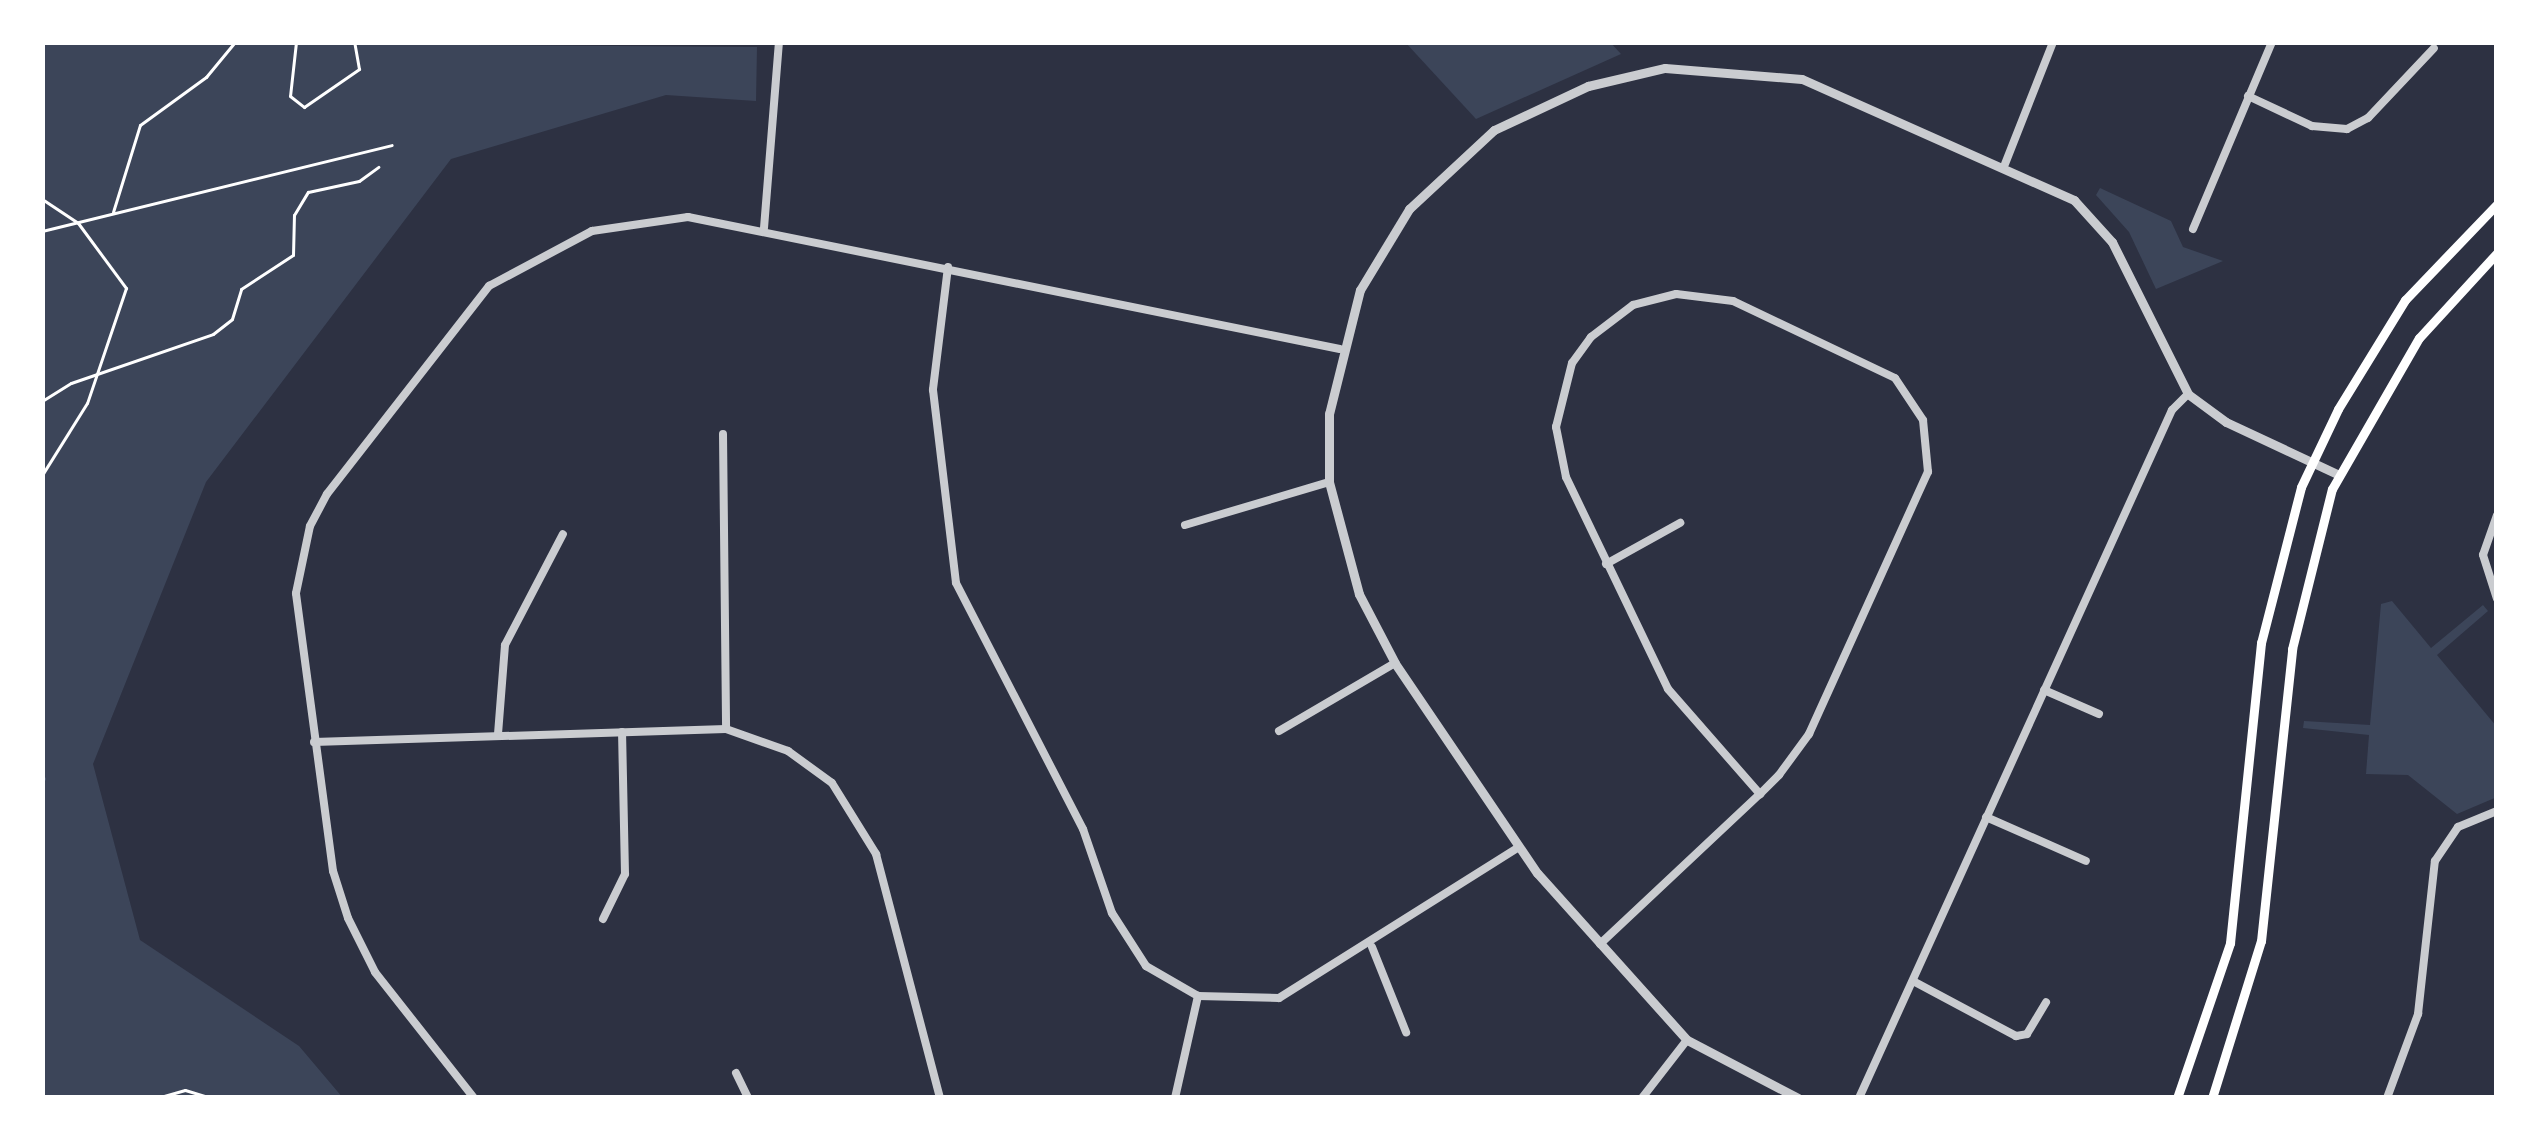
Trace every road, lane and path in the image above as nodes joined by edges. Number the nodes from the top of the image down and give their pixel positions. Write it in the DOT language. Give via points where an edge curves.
graph roads {
  1 [pos="236,42"];
  2 [pos="296,42"];
  3 [pos="354,42"];
  4 [pos="457,42"];
  5 [pos="467,42"];
  6 [pos="779,42"];
  7 [pos="2053,42"];
  8 [pos="2272,42"];
  9 [pos="2434,48"];
  10 [pos="2248,96"];
  11 [pos="392,145"];
  12 [pos="2006,164"];
  13 [pos="378,167"];
  14 [pos="42,199"];
  15 [pos="2497,204"];
  16 [pos="112,214"];
  17 [pos="78,223"];
  18 [pos="764,228"];
  19 [pos="2193,229"];
  20 [pos="42,231"];
  21 [pos="2497,253"];
  22 [pos="948,267"];
  23 [pos="1340,349"];
  24 [pos="98,376"];
  25 [pos="2188,394"];
  26 [pos="42,401"];
  27 [pos="723,434"];
  28 [pos="2311,463"];
  29 [pos="42,475"];
  30 [pos="2339,476"];
  31 [pos="1329,482"];
  32 [pos="2497,515"];
  33 [pos="1680,523"];
  34 [pos="1185,524"];
  35 [pos="563,534"];
  36 [pos="1606,563"];
  37 [pos="2497,599"];
  38 [pos="1395,663"];
  39 [pos="2044,690"];
  40 [pos="2098,714"];
  41 [pos="726,729"];
  42 [pos="1279,731"];
  43 [pos="622,732"];
  44 [pos="498,734"];
  45 [pos="314,742"];
  46 [pos="1760,794"];
  47 [pos="2497,811"];
  48 [pos="1986,817"];
  49 [pos="1517,848"];
  50 [pos="2086,861"];
  51 [pos="603,919"];
  52 [pos="1600,944"];
  53 [pos="1372,947"];
  54 [pos="1913,981"];
  55 [pos="1198,995"];
  56 [pos="2046,1002"];
  57 [pos="1406,1032"];
  58 [pos="1688,1040"];
  59 [pos="736,1073"];
  60 [pos="157,1098"];
  61 [pos="212,1098"];
  62 [pos="474,1098"];
  63 [pos="748,1098"];
  64 [pos="940,1098"];
  65 [pos="1174,1098"];
  66 [pos="1642,1098"];
  67 [pos="1798,1098"];
  68 [pos="1859,1098"];
  69 [pos="2177,1098"];
  70 [pos="2212,1098"];
  71 [pos="2387,1098"];
  1 -- 16 [label="path" via="206,77 140,125"];
  2 -- 3 [label="path" via="290,96 304,107 359,69"];
  4 -- 5 [label="path"];
  6 -- 18 [label="street"];
  7 -- 12 [label="street"];
  8 -- 10 [label="street"];
  9 -- 10 [label="street" via="2368,118 2347,129 2312,126"];
  10 -- 19 [label="street"];
  11 -- 16 [label="path"];
  12 -- 23 [label="street" via="1843,93 1759,70 1665,68 1588,86 1493,130 1428,188 1360,290"];
  12 -- 25 [label="street" via="2074,200 2112,242"];
  13 -- 24 [label="path" via="358,182 308,192 294,214 293,255 241,289 232,319 213,334"];
  14 -- 17 [label="path"];
  15 -- 28 [label="main road" via="2405,301"];
  16 -- 17 [label="path"];
  17 -- 20 [label="path"];
  17 -- 24 [label="path" via="125,288"];
  18 -- 22 [label="street"];
  18 -- 45 [label="street" via="688,218 592,231 519,265 462,315 310,526 296,593"];
  21 -- 30 [label="main road" via="2419,338"];
  22 -- 23 [label="street"];
  22 -- 55 [label="street" via="933,390 956,584 1083,829 1128,945 1146,966"];
  23 -- 31 [label="street"];
  24 -- 26 [label="path"];
  24 -- 29 [label="path"];
  25 -- 28 [label="street"];
  25 -- 39 [label="street" via="2172,410"];
  27 -- 41 [label="street"];
  28 -- 30 [label="street"];
  28 -- 69 [label="main road" via="2282,544 2261,644 2230,943"];
  30 -- 70 [label="main road" via="2292,649 2261,941"];
  31 -- 34 [label="street"];
  31 -- 38 [label="street" via="1353,579"];
  32 -- 37 [label="street" via="2483,555"];
  33 -- 36 [label="street"];
  35 -- 44 [label="street" via="501,657"];
  36 -- 46 [label="street" via="1668,689"];
  36 -- 46 [label="street" via="1566,477 1556,427 1572,363 1633,305 1676,294 1733,302 1869,362 1912,398 1930,448 1922,498 1832,696"];
  38 -- 42 [label="street"];
  38 -- 49 [label="street"];
  39 -- 40 [label="street"];
  39 -- 48 [label="street"];
  41 -- 43 [label="street"];
  41 -- 64 [label="street" via="788,752 832,783 860,820"];
  43 -- 44 [label="street"];
  43 -- 51 [label="street" via="625,874"];
  44 -- 45 [label="street"];
  45 -- 62 [label="street" via="348,918 375,972"];
  46 -- 52 [label="street"];
  47 -- 71 [label="street" via="2458,827 2435,861 2418,1013"];
  48 -- 50 [label="street"];
  48 -- 54 [label="street"];
  49 -- 52 [label="street"];
  49 -- 53 [label="street"];
  52 -- 58 [label="street"];
  53 -- 55 [label="street" via="1279,998"];
  53 -- 57 [label="street"];
  54 -- 56 [label="street" via="2016,1036 2027,1034"];
  54 -- 68 [label="street"];
  55 -- 65 [label="street"];
  58 -- 66 [label="street"];
  58 -- 67 [label="street"];
  59 -- 63 [label="street"];
  60 -- 61 [label="path" via="185,1090"];
}
